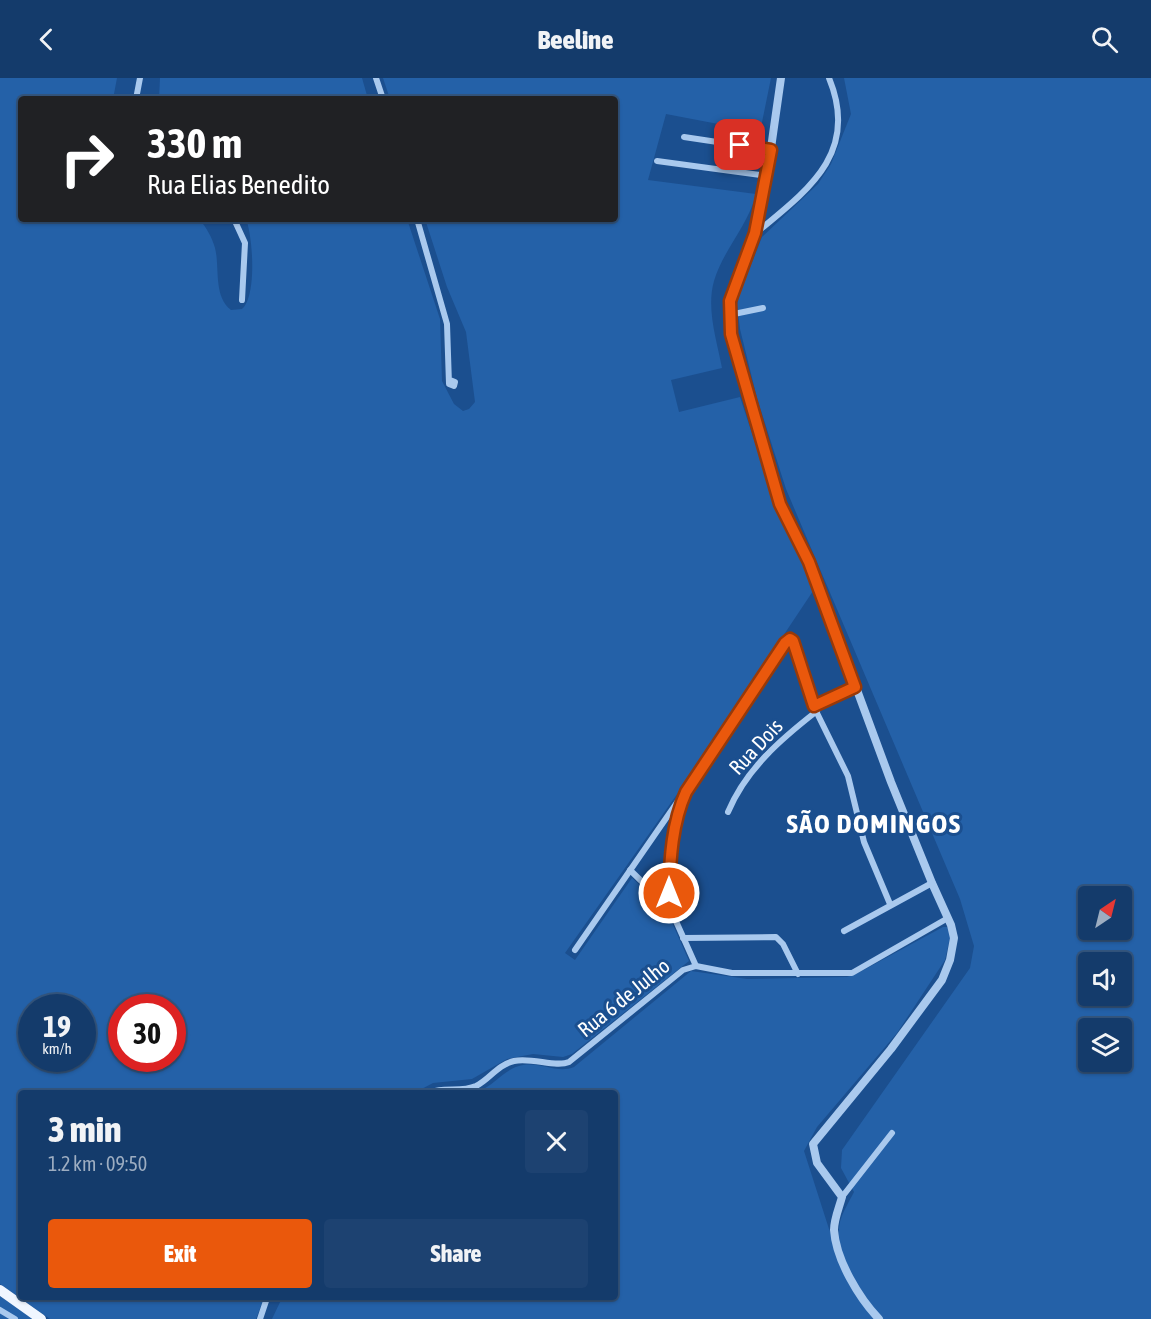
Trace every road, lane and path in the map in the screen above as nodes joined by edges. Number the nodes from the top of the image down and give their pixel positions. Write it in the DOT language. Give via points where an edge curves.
graph roads {
  1 [pos="140,78"];
  2 [pos="376,78"];
  3 [pos="781,78"];
  4 [pos="829,78"];
  5 [pos="137,96"];
  6 [pos="381,96"];
  7 [pos="684,137"];
  8 [pos="771,150"];
  9 [pos="657,161"];
  10 [pos="767,176"];
  11 [pos="235,222"];
  12 [pos="418,222"];
  13 [pos="755,233"];
  14 [pos="242,300"];
  15 [pos="763,308"];
  16 [pos="729,315"];
  17 [pos="450,380"];
  18 [pos="855,687"];
  19 [pos="815,709"];
  20 [pos="686,792"];
  21 [pos="728,812"];
  22 [pos="630,870"];
  23 [pos="932,884"];
  24 [pos="890,904"];
  25 [pos="670,910"];
  26 [pos="948,918"];
  27 [pos="844,931"];
  28 [pos="683,938"];
  29 [pos="575,950"];
  30 [pos="696,966"];
  31 [pos="798,974"];
  32 [pos="435,1090"];
  33 [pos="892,1133"];
  34 [pos="842,1197"];
  35 [pos="0,1290"];
  36 [pos="266,1300"];
  37 [pos="0,1310"];
  38 [pos="15,1319"];
  39 [pos="41,1319"];
  40 [pos="260,1319"];
  41 [pos="879,1319"];
  1 -- 5 [label="street"];
  2 -- 6 [label="street"];
  3 -- 8 [label="street"];
  4 -- 13 [label="street" via="840,117 829,159 806,190"];
  7 -- 8 [label="street"];
  8 -- 10 [label="street"];
  9 -- 10 [label="street"];
  10 -- 13 [label="street"];
  11 -- 14 [label="street" via="245,243"];
  12 -- 17 [label="street" via="447,324"];
  13 -- 16 [label="street" via="730,301"];
  15 -- 16 [label="street"];
  16 -- 18 [label="street" via="776,493 813,571"];
  18 -- 19 [label="street, Rua Dois"];
  18 -- 23 [label="street"];
  19 -- 20 [label="street" via="791,639"];
  19 -- 21 [label="street, Rua Dois" via="762,758"];
  19 -- 24 [label="street" via="848,776 864,842"];
  20 -- 22 [label="street"];
  20 -- 25 [label="street" via="670,855"];
  22 -- 25 [label="street"];
  22 -- 29 [label="street"];
  23 -- 24 [label="street"];
  23 -- 26 [label="street"];
  24 -- 27 [label="street"];
  25 -- 28 [label="street"];
  26 -- 31 [label="street, Rua 6 de Julho" via="852,973"];
  26 -- 34 [label="street" via="954,938 945,974 891,1049 813,1144 817,1163"];
  28 -- 30 [label="street"];
  28 -- 31 [label="street" via="776,937"];
  30 -- 31 [label="street, Rua 6 de Julho" via="732,973"];
  30 -- 32 [label="street, Rua 6 de Julho" via="683,970 565,1064 515,1061 501,1065 477,1085"];
  33 -- 34 [label="street"];
  34 -- 41 [label="street" via="834,1226 837,1241 858,1296"];
  35 -- 39 [label="main road"];
  36 -- 40 [label="street"];
  37 -- 38 [label="street"];
}
